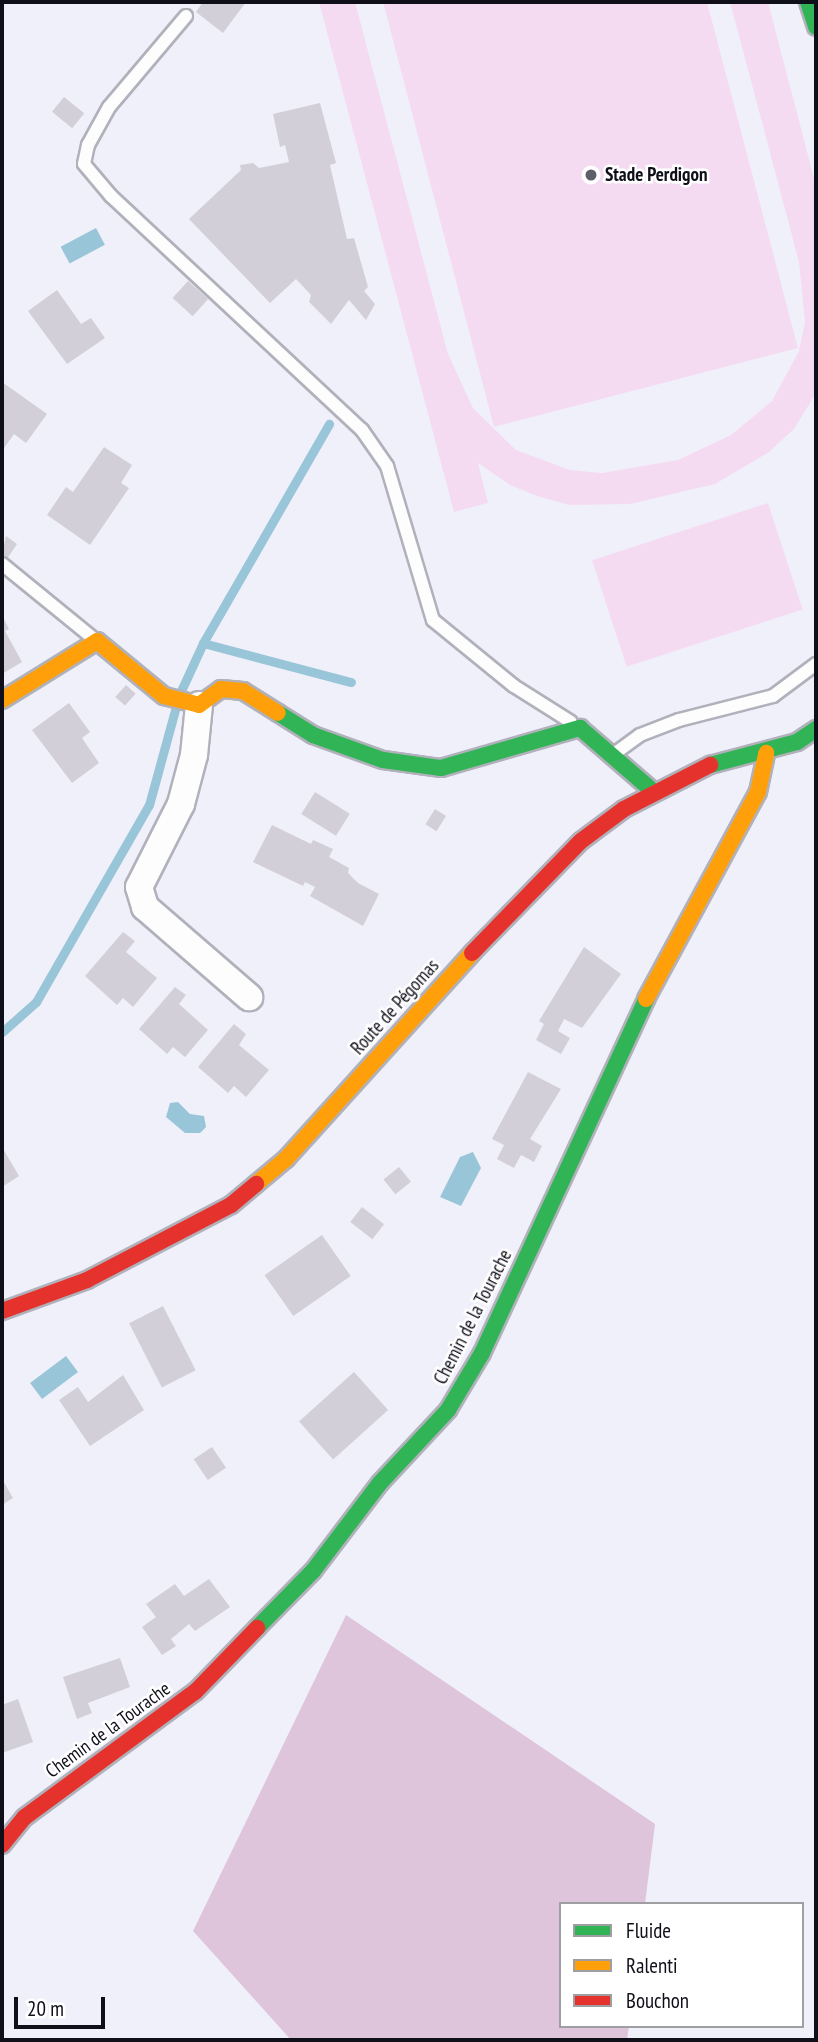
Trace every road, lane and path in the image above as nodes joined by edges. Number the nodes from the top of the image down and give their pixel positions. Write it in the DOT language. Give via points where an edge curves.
graph roads {
  1 [pos="808,2"];
  2 [pos="186,16"];
  3 [pos="816,27"];
  4 [pos="2,564"];
  5 [pos="97,641"];
  6 [pos="816,664"];
  7 [pos="2,700"];
  8 [pos="194,704"];
  9 [pos="580,728"];
  10 [pos="816,729"];
  11 [pos="766,753"];
  12 [pos="611,756"];
  13 [pos="654,792"];
  14 [pos="249,997"];
  15 [pos="2,1311"];
  16 [pos="2,1845"];
  1 -- 3 [label="street"];
  2 -- 9 [label="lane" via="109,107 88,145 84,164 111,197 362,430 387,466 433,620 514,686"];
  4 -- 5 [label="lane"];
  5 -- 7 [label="street"];
  5 -- 8 [label="street" via="164,696"];
  6 -- 12 [label="lane" via="773,696 679,720 640,735"];
  8 -- 9 [label="street" via="221,689 243,691 313,735 383,760 441,768"];
  8 -- 14 [label="street" via="194,755 181,804 139,887 145,907"];
  9 -- 12 [label="street"];
  10 -- 11 [label="street, Route de Pégomas"];
  11 -- 13 [label="street, Route de Pégomas" via="711,765"];
  11 -- 16 [label="street, Chemin de la Tourache" via="758,792 660,968 482,1353 448,1410 380,1483 313,1572 196,1691 25,1817"];
  12 -- 13 [label="street"];
  13 -- 15 [label="street, Route de Pégomas" via="581,841 527,893 286,1159 231,1205 86,1280"];
}
